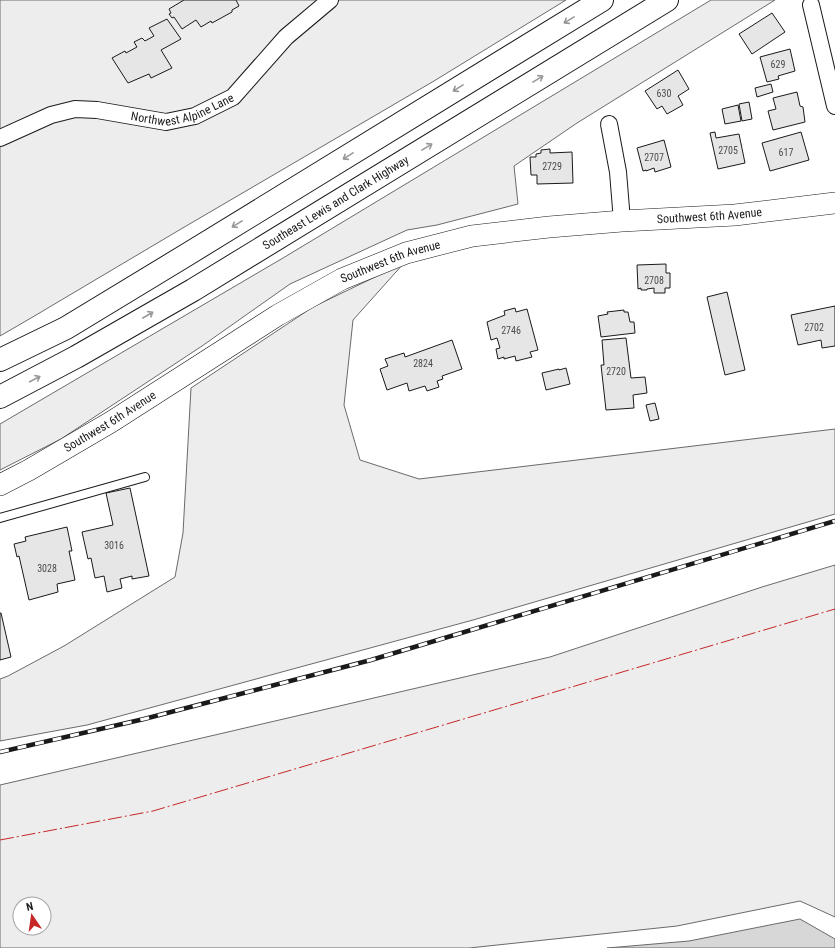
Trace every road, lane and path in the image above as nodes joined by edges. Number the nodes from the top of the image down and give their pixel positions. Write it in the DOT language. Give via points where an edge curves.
graph roads {
  1 [pos="330,0"];
  2 [pos="602,0"];
  3 [pos="667,0"];
  4 [pos="811,5"];
  5 [pos="835,106"];
  6 [pos="609,124"];
  7 [pos="0,138"];
  8 [pos="835,203"];
  9 [pos="622,221"];
  10 [pos="0,360"];
  11 [pos="0,397"];
  12 [pos="145,477"];
  13 [pos="0,485"];
  14 [pos="0,518"];
  1 -- 7 [label="street, Northwest Alpine Lane" via="278,46 233,97 195,116 166,122 97,110 75,109 52,115"];
  2 -- 10 [label="highway, one-way" via="66,328"];
  11 -- 3 [label="highway, Southeast Lewis and Clark Highway, one-way" via="193,290"];
  4 -- 5 [label="street"];
  6 -- 9 [label="street" via="618,172"];
  8 -- 9 [label="street, Southwest 6th Avenue" via="735,215"];
  9 -- 13 [label="street, Southwest 6th Avenue" via="472,236 406,253 342,279 278,315 111,422"];
  12 -- 14 [label="lane"];
}
